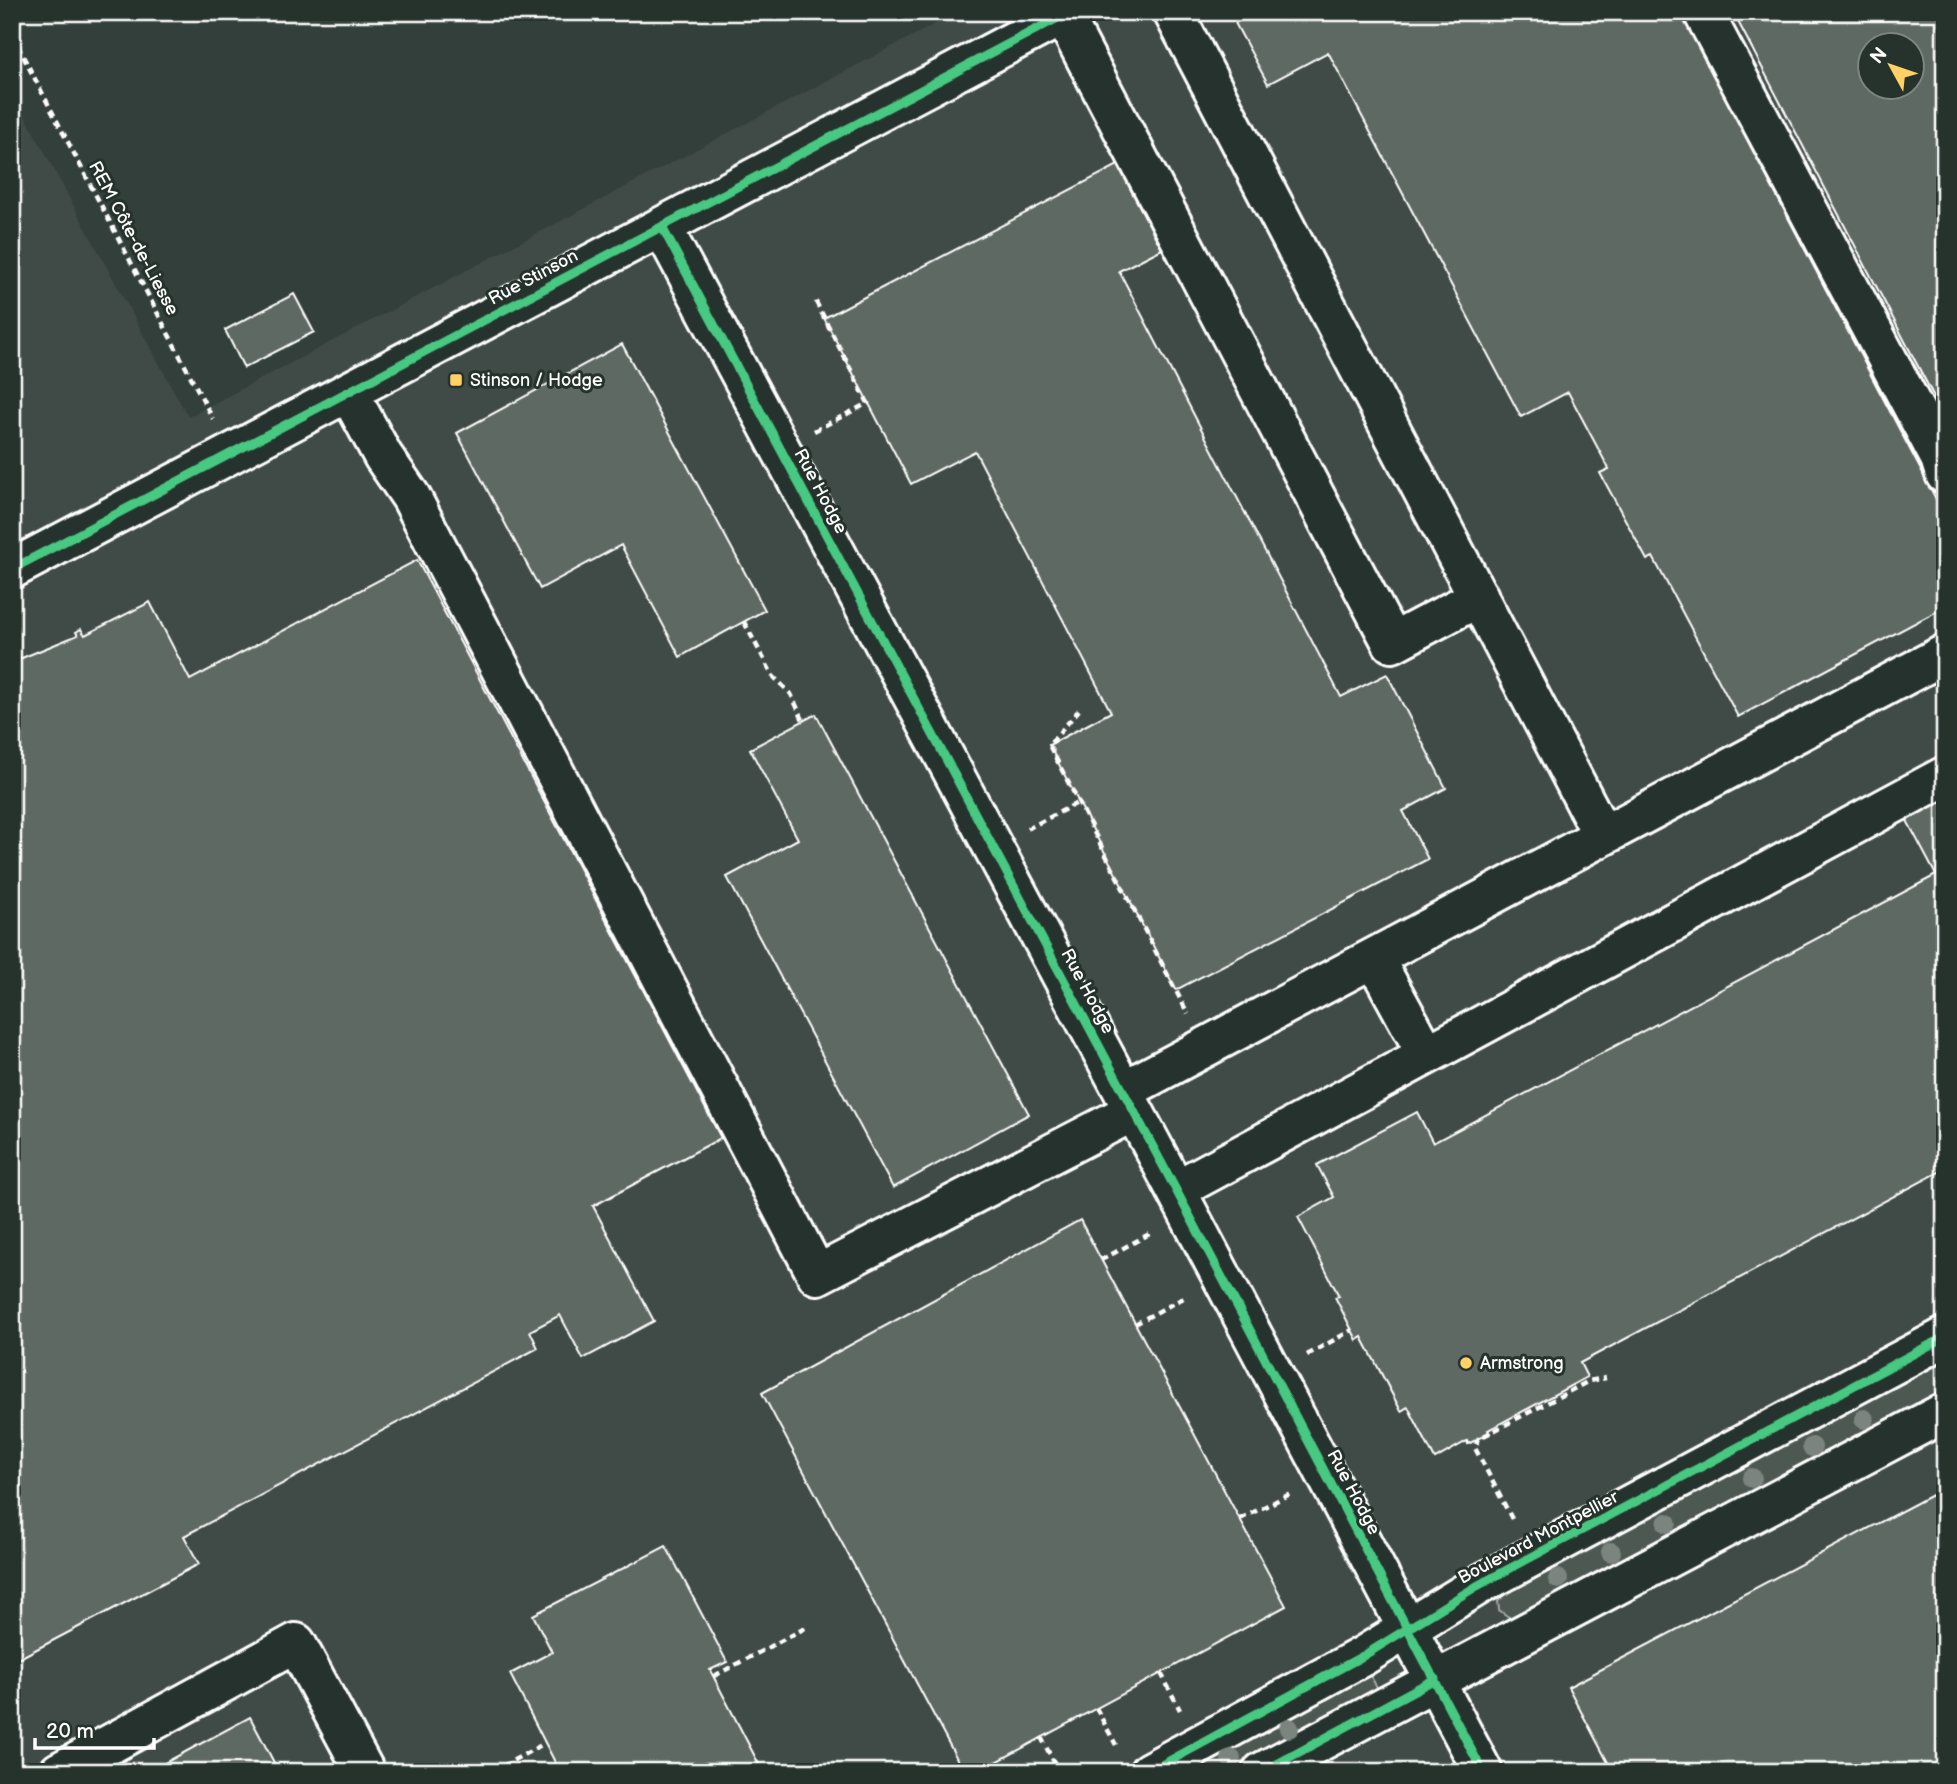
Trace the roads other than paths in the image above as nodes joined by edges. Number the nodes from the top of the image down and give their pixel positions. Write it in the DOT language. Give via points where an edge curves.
graph roads {
  1 [pos="1173,12"];
  2 [pos="1703,12"];
  3 [pos="1066,14"];
  4 [pos="662,227"];
  5 [pos="349,393"];
  6 [pos="1945,474"];
  7 [pos="12,569"];
  8 [pos="1479,597"];
  9 [pos="1945,654"];
  10 [pos="1945,776"];
  11 [pos="1604,836"];
  12 [pos="1374,958"];
  13 [pos="1427,1055"];
  14 [pos="1129,1101"];
  15 [pos="1176,1190"];
  16 [pos="1945,1337"];
  17 [pos="1945,1412"];
  18 [pos="1408,1627"];
  19 [pos="1435,1679"];
  20 [pos="59,1772"];
  21 [pos="365,1772"];
  22 [pos="1149,1772"];
  23 [pos="1262,1772"];
  24 [pos="1482,1772"];
  1 -- 8 [label="street"];
  2 -- 6 [label="street"];
  3 -- 4 [label="street, Rue Stinson"];
  3 -- 8 [label="street" via="1392,643"];
  4 -- 5 [label="street, Rue Stinson"];
  4 -- 14 [label="street, Rue Hodge"];
  5 -- 7 [label="street, Rue Stinson"];
  5 -- 14 [label="street" via="411,497 817,1275"];
  8 -- 11 [label="street"];
  9 -- 11 [label="street"];
  10 -- 13 [label="street"];
  11 -- 12 [label="street"];
  12 -- 13 [label="street"];
  12 -- 14 [label="street"];
  13 -- 15 [label="street"];
  14 -- 15 [label="street, Rue Hodge"];
  15 -- 18 [label="street, Rue Hodge"];
  16 -- 18 [label="street, Boulevard Montpellier"];
  17 -- 19 [label="street"];
  18 -- 19 [label="street, Rue Hodge"];
  18 -- 22 [label="street, Boulevard Montpellier"];
  19 -- 23 [label="street"];
  19 -- 24 [label="street, Rue Hodge"];
  20 -- 21 [label="street" via="296,1643"];
}
